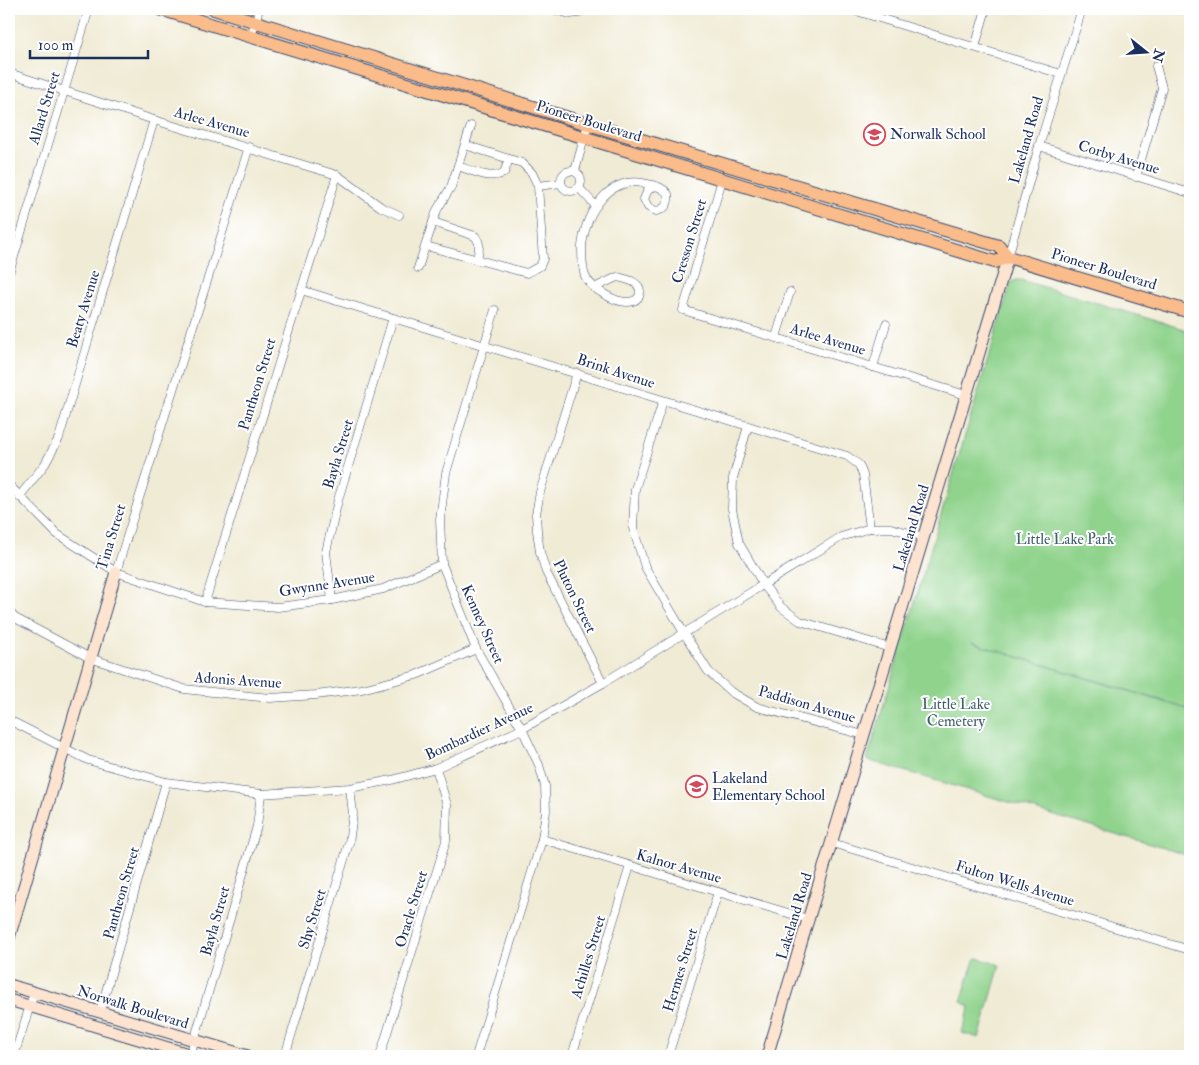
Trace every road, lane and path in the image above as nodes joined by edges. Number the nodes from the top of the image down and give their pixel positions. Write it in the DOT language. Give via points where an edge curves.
graph roads {
  1 [pos="90,9"];
  2 [pos="160,9"];
  3 [pos="214,9"];
  4 [pos="552,9"];
  5 [pos="850,9"];
  6 [pos="986,9"];
  7 [pos="1082,9"];
  8 [pos="580,11"];
  9 [pos="257,15"];
  10 [pos="250,36"];
  11 [pos="974,47"];
  12 [pos="1156,66"];
  13 [pos="9,74"];
  14 [pos="1061,74"];
  15 [pos="64,91"];
  16 [pos="154,120"];
  17 [pos="588,124"];
  18 [pos="471,126"];
  19 [pos="584,137"];
  20 [pos="465,145"];
  21 [pos="1039,146"];
  22 [pos="249,147"];
  23 [pos="509,159"];
  24 [pos="458,166"];
  25 [pos="575,171"];
  26 [pos="337,175"];
  27 [pos="1136,177"];
  28 [pos="722,180"];
  29 [pos="561,183"];
  30 [pos="538,186"];
  31 [pos="656,186"];
  32 [pos="579,188"];
  33 [pos="1190,193"];
  34 [pos="596,206"];
  35 [pos="399,215"];
  36 [pos="433,222"];
  37 [pos="426,246"];
  38 [pos="1008,257"];
  39 [pos="477,260"];
  40 [pos="418,268"];
  41 [pos="9,273"];
  42 [pos="594,288"];
  43 [pos="301,290"];
  44 [pos="790,292"];
  45 [pos="496,310"];
  46 [pos="683,310"];
  47 [pos="1190,312"];
  48 [pos="393,318"];
  49 [pos="886,324"];
  50 [pos="776,337"];
  51 [pos="484,344"];
  52 [pos="873,367"];
  53 [pos="577,373"];
  54 [pos="966,395"];
  55 [pos="663,401"];
  56 [pos="748,426"];
  57 [pos="9,485"];
  58 [pos="19,497"];
  59 [pos="870,528"];
  60 [pos="924,537"];
  61 [pos="442,564"];
  62 [pos="116,572"];
  63 [pos="763,584"];
  64 [pos="332,600"];
  65 [pos="205,602"];
  66 [pos="9,612"];
  67 [pos="684,633"];
  68 [pos="890,648"];
  69 [pos="476,649"];
  70 [pos="90,658"];
  71 [pos="603,683"];
  72 [pos="9,720"];
  73 [pos="522,729"];
  74 [pos="864,735"];
  75 [pos="63,748"];
  76 [pos="436,768"];
  77 [pos="166,782"];
  78 [pos="350,788"];
  79 [pos="261,794"];
  80 [pos="542,839"];
  81 [pos="832,843"];
  82 [pos="630,866"];
  83 [pos="718,892"];
  84 [pos="808,919"];
  85 [pos="9,938"];
  86 [pos="1190,950"];
  87 [pos="9,985"];
  88 [pos="34,993"];
  89 [pos="9,1000"];
  90 [pos="30,1007"];
  91 [pos="100,1012"];
  92 [pos="194,1041"];
  93 [pos="14,1056"];
  94 [pos="192,1056"];
  95 [pos="248,1056"];
  96 [pos="285,1056"];
  97 [pos="380,1056"];
  98 [pos="476,1056"];
  99 [pos="572,1056"];
  100 [pos="668,1056"];
  101 [pos="767,1056"];
  1 -- 15 [label="street, Allard Street"];
  2 -- 10 [label="main road, Pioneer Boulevard"];
  3 -- 9 [label="main road, Pioneer Boulevard"];
  4 -- 8 [label="street" via="570,14"];
  5 -- 11 [label="street"];
  6 -- 11 [label="street"];
  7 -- 14 [label="street, Lakeland Road"];
  9 -- 10 [label="street"];
  9 -- 17 [label="main road, Pioneer Boulevard"];
  10 -- 19 [label="main road, Pioneer Boulevard"];
  11 -- 14 [label="street"];
  12 -- 27 [label="street" via="1162,88"];
  13 -- 15 [label="street, Arlee Avenue"];
  14 -- 21 [label="street, Lakeland Road"];
  15 -- 16 [label="street, Arlee Avenue"];
  15 -- 41 [label="street, Allard Street"];
  16 -- 22 [label="street, Arlee Avenue"];
  16 -- 58 [label="street, Beaty Avenue" via="59,438 46,464"];
  17 -- 19 [label="street"];
  17 -- 38 [label="main road, Pioneer Boulevard" via="999,246"];
  18 -- 20 [label="street"];
  19 -- 25 [label="street"];
  19 -- 28 [label="main road, Pioneer Boulevard"];
  20 -- 23 [label="street"];
  20 -- 24 [label="street"];
  21 -- 27 [label="street, Corby Avenue"];
  21 -- 38 [label="street, Lakeland Road"];
  22 -- 26 [label="street, Arlee Avenue"];
  22 -- 62 [label="street, Tina Street"];
  23 -- 24 [label="street" via="504,173 491,177"];
  23 -- 30 [label="street" via="522,163"];
  24 -- 36 [label="street" via="451,188"];
  25 -- 29 [label="street" via="568,171 562,176"];
  25 -- 32 [label="street" via="582,182"];
  26 -- 35 [label="street, Arlee Avenue" via="381,207"];
  26 -- 43 [label="street, Pantheon Street"];
  27 -- 33 [label="street, Corby Avenue"];
  28 -- 38 [label="main road, Pioneer Boulevard" via="994,262"];
  28 -- 46 [label="street, Cresson Street"];
  29 -- 30 [label="street"];
  29 -- 32 [label="street" via="565,190"];
  30 -- 39 [label="street" via="543,250 540,266 527,273"];
  31 -- 34 [label="street" via="623,183 609,191"];
  32 -- 34 [label="street"];
  34 -- 42 [label="street" via="589,220 582,251 586,277"];
  36 -- 37 [label="street"];
  36 -- 39 [label="street" via="475,236 480,245"];
  37 -- 39 [label="street"];
  37 -- 40 [label="street"];
  38 -- 47 [label="main road, Pioneer Boulevard"];
  38 -- 54 [label="street, Lakeland Road"];
  42 -- 42 [label="street" via="617,277 636,283 640,293 635,300 627,302"];
  43 -- 48 [label="street, Brink Avenue"];
  43 -- 65 [label="street, Pantheon Street"];
  44 -- 50 [label="street"];
  45 -- 51 [label="street, Kenney Street"];
  46 -- 50 [label="street, Arlee Avenue"];
  48 -- 51 [label="street, Brink Avenue"];
  48 -- 64 [label="street, Bayla Street" via="338,500 326,552"];
  49 -- 52 [label="street"];
  50 -- 52 [label="street, Arlee Avenue"];
  51 -- 53 [label="street, Brink Avenue"];
  51 -- 61 [label="street, Kenney Street" via="446,473 440,520"];
  52 -- 54 [label="street, Arlee Avenue"];
  53 -- 55 [label="street, Brink Avenue"];
  53 -- 71 [label="street, Pluton Street" via="540,492 537,531 546,572"];
  54 -- 60 [label="street, Lakeland Road"];
  55 -- 56 [label="street, Brink Avenue"];
  55 -- 67 [label="street" via="635,489 632,528 645,568"];
  56 -- 59 [label="street, Brink Avenue" via="848,456 859,465"];
  56 -- 63 [label="street" via="733,478 732,509 739,543"];
  57 -- 58 [label="street, Gwynne Avenue"];
  58 -- 62 [label="street, Gwynne Avenue" via="57,534"];
  59 -- 60 [label="street, Bombardier Avenue" via="891,528"];
  59 -- 63 [label="street, Bombardier Avenue" via="841,537"];
  60 -- 68 [label="street, Lakeland Road"];
  61 -- 64 [label="street, Gwynne Avenue" via="384,589"];
  61 -- 69 [label="street, Kenney Street"];
  62 -- 65 [label="street, Gwynne Avenue"];
  62 -- 70 [label="street, Tina Street"];
  63 -- 67 [label="street, Bombardier Avenue"];
  63 -- 68 [label="street" via="781,607 800,622"];
  64 -- 65 [label="street, Gwynne Avenue" via="278,607"];
  66 -- 70 [label="street, Adonis Avenue"];
  67 -- 71 [label="street, Bombardier Avenue"];
  67 -- 74 [label="street, Paddison Avenue" via="708,671 731,692 757,707"];
  68 -- 74 [label="street, Lakeland Road"];
  69 -- 70 [label="street, Adonis Avenue" via="416,675 362,689 270,698 184,690"];
  69 -- 73 [label="street, Kenney Street"];
  70 -- 75 [label="street, Tina Street"];
  71 -- 73 [label="street, Bombardier Avenue"];
  72 -- 75 [label="street, Bombardier Avenue"];
  73 -- 76 [label="street, Bombardier Avenue"];
  73 -- 80 [label="street, Kenney Street" via="545,786"];
  74 -- 81 [label="street, Lakeland Road"];
  75 -- 77 [label="street, Bombardier Avenue" via="88,760"];
  75 -- 85 [label="street, Tina Street"];
  76 -- 78 [label="street, Bombardier Avenue"];
  76 -- 97 [label="street, Oracle Street" via="446,805 446,841"];
  77 -- 79 [label="street, Bombardier Avenue"];
  77 -- 91 [label="street, Pantheon Street"];
  78 -- 79 [label="street, Bombardier Avenue"];
  78 -- 96 [label="street, Shy Street" via="353,814 349,843"];
  79 -- 92 [label="street, Bayla Street" via="257,826"];
  80 -- 82 [label="street, Kalnor Avenue"];
  80 -- 98 [label="street, Kenney Street"];
  81 -- 84 [label="street, Lakeland Road"];
  81 -- 86 [label="street, Fulton Wells Avenue"];
  82 -- 83 [label="street, Kalnor Avenue"];
  82 -- 99 [label="street, Achilles Street"];
  83 -- 84 [label="street, Kalnor Avenue"];
  83 -- 100 [label="street, Hermes Street"];
  84 -- 101 [label="street, Lakeland Road"];
  87 -- 88 [label="street, Norwalk Boulevard"];
  88 -- 90 [label="street"];
  88 -- 91 [label="street, Norwalk Boulevard"];
  89 -- 90 [label="street, Norwalk Boulevard"];
  90 -- 93 [label="street"];
  90 -- 94 [label="street, Norwalk Boulevard"];
  91 -- 92 [label="street, Norwalk Boulevard"];
  92 -- 94 [label="street, Bayla Street"];
  92 -- 95 [label="street, Norwalk Boulevard"];
}
